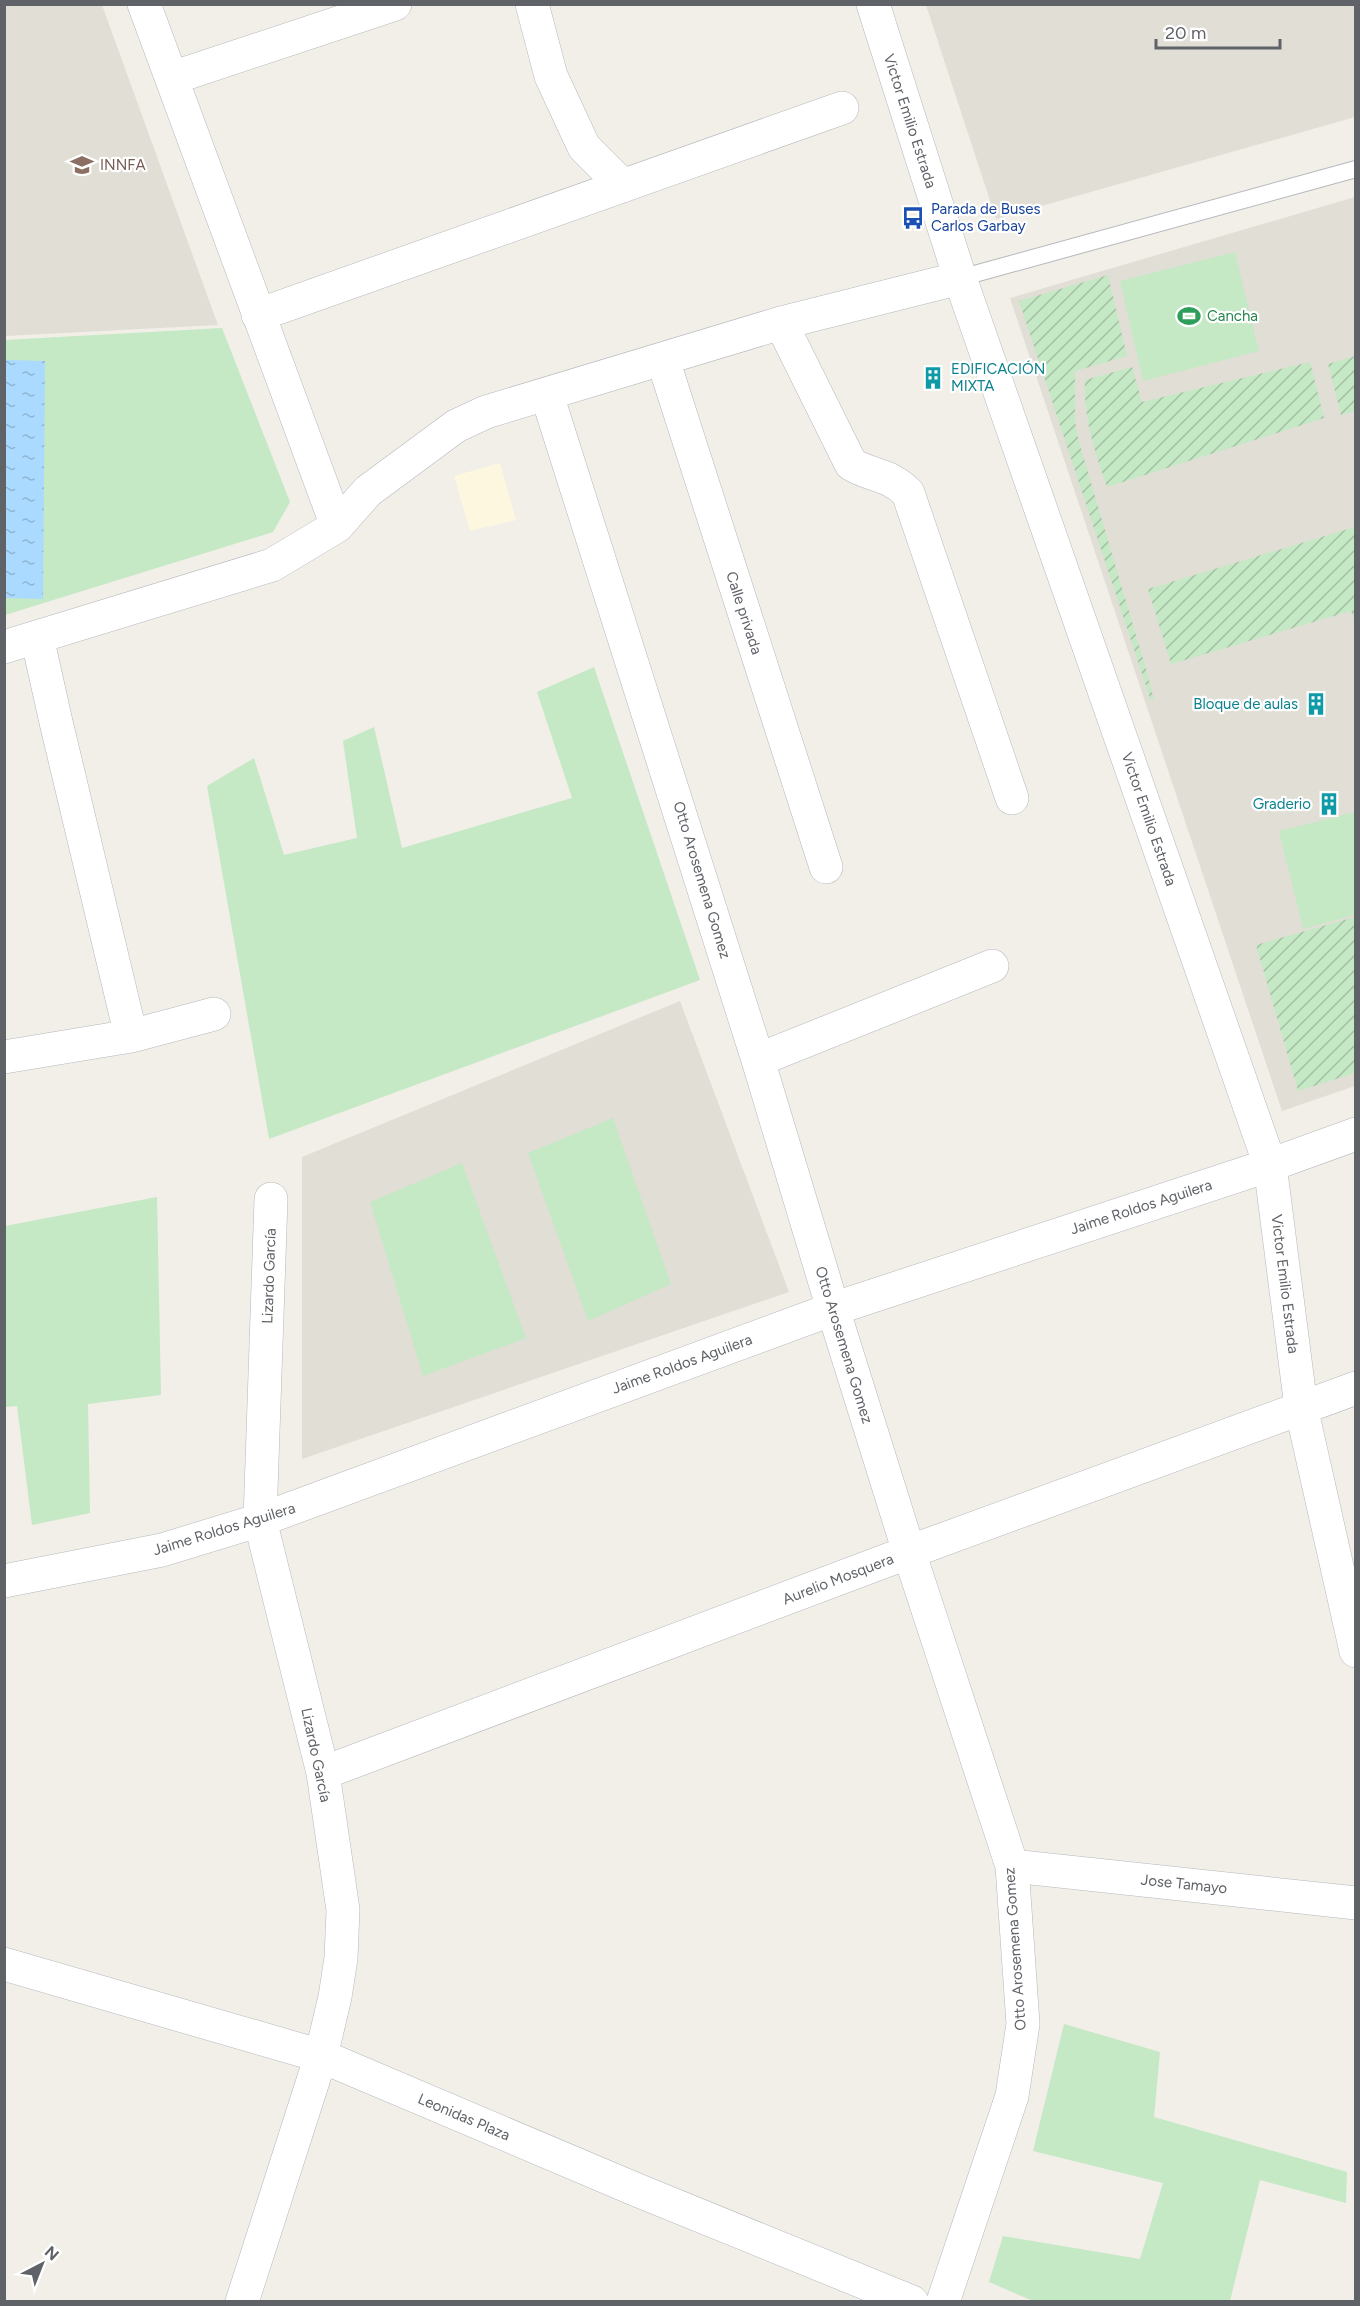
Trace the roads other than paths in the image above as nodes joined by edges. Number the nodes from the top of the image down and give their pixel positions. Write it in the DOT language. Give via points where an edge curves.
graph roads {
  1 [pos="144,4"];
  2 [pos="395,4"];
  3 [pos="532,4"];
  4 [pos="873,4"];
  5 [pos="172,78"];
  6 [pos="842,108"];
  7 [pos="1356,169"];
  8 [pos="623,186"];
  9 [pos="960,278"];
  10 [pos="258,315"];
  11 [pos="781,323"];
  12 [pos="663,360"];
  13 [pos="547,395"];
  14 [pos="337,526"];
  15 [pos="37,637"];
  16 [pos="4,647"];
  17 [pos="1012,798"];
  18 [pos="825,867"];
  19 [pos="992,966"];
  20 [pos="214,1014"];
  21 [pos="131,1035"];
  22 [pos="4,1057"];
  23 [pos="758,1060"];
  24 [pos="1356,1134"];
  25 [pos="1270,1165"];
  26 [pos="271,1199"];
  27 [pos="832,1309"];
  28 [pos="1356,1388"];
  29 [pos="1301,1407"];
  30 [pos="260,1521"];
  31 [pos="909,1552"];
  32 [pos="4,1581"];
  33 [pos="1356,1651"];
  34 [pos="323,1773"];
  35 [pos="1012,1866"];
  36 [pos="1356,1903"];
  37 [pos="4,1964"];
  38 [pos="321,2056"];
  39 [pos="242,2301"];
  40 [pos="912,2301"];
  41 [pos="942,2301"];
  1 -- 5 [label="street"];
  2 -- 5 [label="street"];
  3 -- 8 [label="street" via="551,76 584,147"];
  4 -- 9 [label="street, Victor Emilio Estrada"];
  5 -- 10 [label="street"];
  6 -- 8 [label="street"];
  7 -- 9 [label="lane"];
  8 -- 10 [label="street"];
  9 -- 11 [label="street"];
  9 -- 25 [label="street, Victor Emilio Estrada"];
  10 -- 14 [label="street"];
  11 -- 12 [label="street"];
  11 -- 17 [label="street" via="851,464 896,481 908,493"];
  12 -- 13 [label="street"];
  12 -- 18 [label="street, Calle privada"];
  13 -- 14 [label="street" via="486,412 456,426 368,491"];
  13 -- 23 [label="street, Otto Arosemena Gomez"];
  14 -- 15 [label="street" via="272,566"];
  15 -- 16 [label="street"];
  15 -- 21 [label="street"];
  19 -- 23 [label="street"];
  20 -- 21 [label="street"];
  21 -- 22 [label="street"];
  23 -- 27 [label="street, Otto Arosemena Gomez"];
  24 -- 25 [label="street, Jaime Roldos Aguilera"];
  25 -- 27 [label="street, Jaime Roldos Aguilera"];
  25 -- 29 [label="street, Victor Emilio Estrada"];
  26 -- 30 [label="street, Lizardo García"];
  27 -- 30 [label="street, Jaime Roldos Aguilera"];
  27 -- 31 [label="street, Otto Arosemena Gomez"];
  28 -- 29 [label="street, Aurelio Mosquera"];
  29 -- 31 [label="street, Aurelio Mosquera"];
  29 -- 33 [label="street, Victor Emilio Estrada"];
  30 -- 32 [label="street, Jaime Roldos Aguilera" via="162,1550"];
  30 -- 34 [label="street, Lizardo García"];
  31 -- 34 [label="street, Aurelio Mosquera"];
  31 -- 35 [label="street, Otto Arosemena Gomez"];
  34 -- 38 [label="street, Lizardo García" via="343,1910 341,1958"];
  35 -- 36 [label="street, Jose Tamayo"];
  35 -- 41 [label="street, Otto Arosemena Gomez" via="1023,2024 1012,2096"];
  37 -- 38 [label="street, Leonidas Plaza"];
  38 -- 39 [label="street, Lizardo García"];
  38 -- 40 [label="street, Leonidas Plaza"];
}
